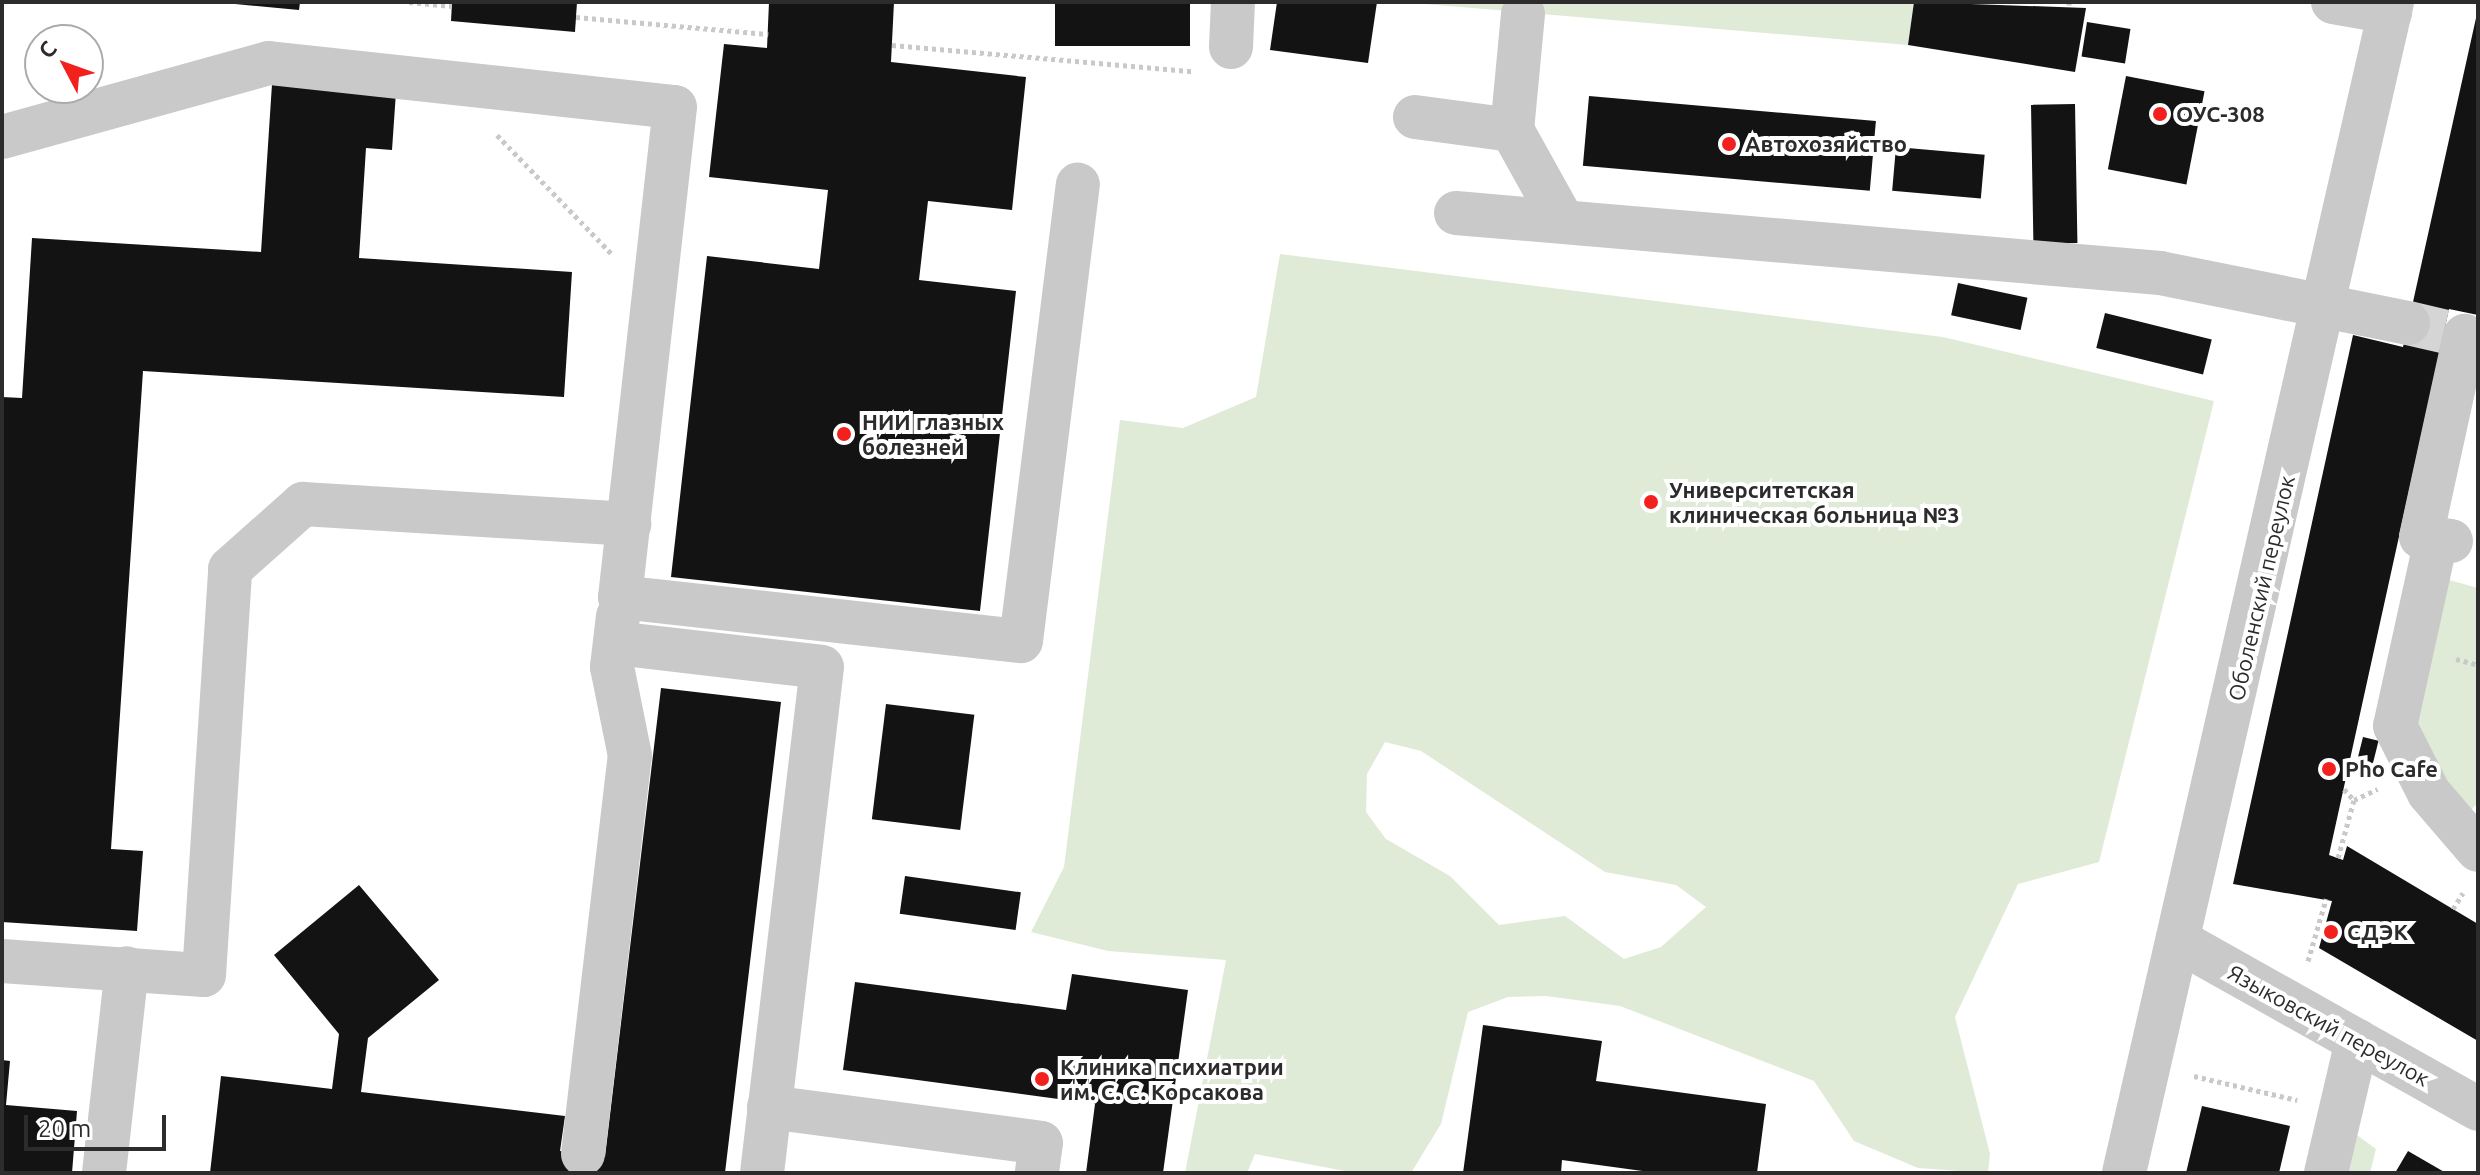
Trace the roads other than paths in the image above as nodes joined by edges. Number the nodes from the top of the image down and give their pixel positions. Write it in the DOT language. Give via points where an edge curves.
graph roads {
  1 [pos="1233,2"];
  2 [pos="2333,2"];
  3 [pos="2391,7"];
  4 [pos="1523,14"];
  5 [pos="1231,47"];
  6 [pos="1415,117"];
  7 [pos="1512,130"];
  8 [pos="2,137"];
  9 [pos="1078,185"];
  10 [pos="1456,213"];
  11 [pos="1562,220"];
  12 [pos="2326,305"];
  13 [pos="2449,332"];
  14 [pos="629,524"];
  15 [pos="620,597"];
  16 [pos="615,643"];
  17 [pos="2478,850"];
  18 [pos="2179,941"];
  19 [pos="2,961"];
  20 [pos="127,968"];
  21 [pos="2357,1041"];
  22 [pos="769,1107"];
  23 [pos="2478,1109"];
  24 [pos="583,1154"];
  25 [pos="104,1173"];
  26 [pos="762,1173"];
  27 [pos="1037,1173"];
  28 [pos="2124,1173"];
  29 [pos="2326,1173"];
  1 -- 5 [label="street"];
  2 -- 3 [label="street"];
  3 -- 12 [label="street, Оболенский переулок"];
  4 -- 7 [label="street"];
  6 -- 7 [label="street"];
  7 -- 11 [label="street"];
  8 -- 14 [label="street" via="269,63 675,107"];
  9 -- 15 [label="street" via="1021,641"];
  10 -- 11 [label="street"];
  11 -- 12 [label="street" via="2031,267 2160,273"];
  12 -- 13 [label="street"];
  12 -- 18 [label="street, Оболенский переулок"];
  13 -- 17 [label="street" via="2421,537 2446,530 2395,726 2417,769"];
  14 -- 15 [label="street"];
  14 -- 20 [label="street" via="303,504 230,569 204,975"];
  15 -- 16 [label="street"];
  16 -- 22 [label="street" via="822,667"];
  16 -- 24 [label="street" via="612,667 630,756"];
  18 -- 21 [label="street, Языковский переулок"];
  18 -- 28 [label="street, Оболенский переулок"];
  19 -- 20 [label="street"];
  20 -- 25 [label="street"];
  21 -- 23 [label="street, Языковский переулок"];
  21 -- 29 [label="street"];
  22 -- 26 [label="street"];
  22 -- 27 [label="street" via="1041,1143"];
}
